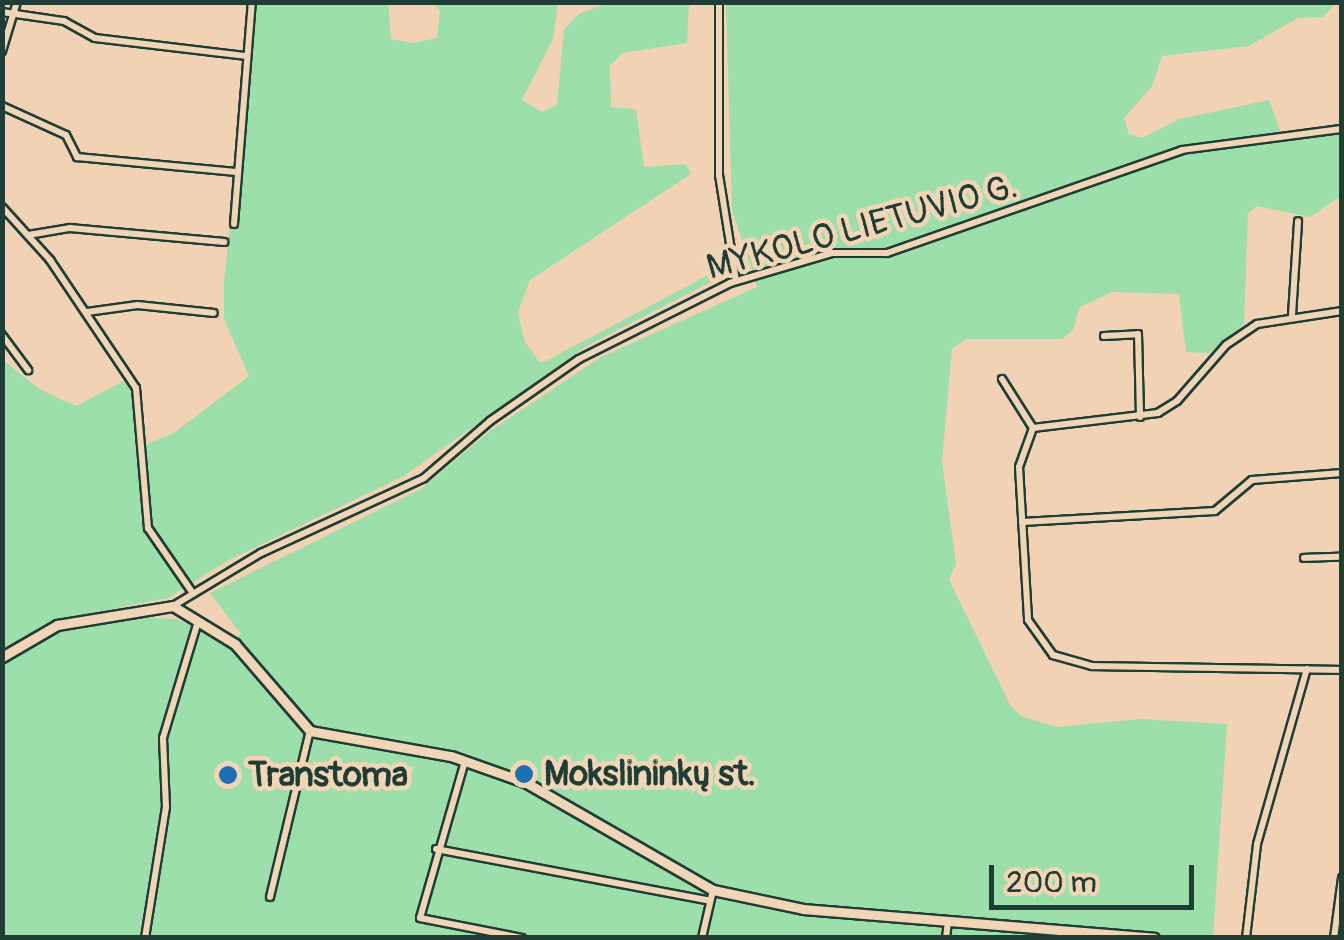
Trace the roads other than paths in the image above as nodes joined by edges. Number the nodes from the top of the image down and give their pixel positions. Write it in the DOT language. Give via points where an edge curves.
graph roads {
  1 [pos="17,2"];
  2 [pos="252,2"];
  3 [pos="720,2"];
  4 [pos="2,12"];
  5 [pos="14,15"];
  6 [pos="2,51"];
  7 [pos="246,56"];
  8 [pos="2,106"];
  9 [pos="1342,128"];
  10 [pos="236,172"];
  11 [pos="2,206"];
  12 [pos="1298,221"];
  13 [pos="234,224"];
  14 [pos="28,235"];
  15 [pos="224,242"];
  16 [pos="736,281"];
  17 [pos="1342,311"];
  18 [pos="87,312"];
  19 [pos="214,313"];
  20 [pos="1292,315"];
  21 [pos="2,336"];
  22 [pos="1104,336"];
  23 [pos="28,370"];
  24 [pos="1002,380"];
  25 [pos="1140,417"];
  26 [pos="1033,428"];
  27 [pos="1342,474"];
  28 [pos="1022,522"];
  29 [pos="1342,557"];
  30 [pos="1304,558"];
  31 [pos="192,592"];
  32 [pos="173,606"];
  33 [pos="198,620"];
  34 [pos="2,657"];
  35 [pos="1307,670"];
  36 [pos="1342,670"];
  37 [pos="310,731"];
  38 [pos="465,761"];
  39 [pos="436,849"];
  40 [pos="1342,878"];
  41 [pos="712,890"];
  42 [pos="270,897"];
  43 [pos="710,902"];
  44 [pos="948,921"];
  45 [pos="145,938"];
  46 [pos="522,938"];
  47 [pos="702,938"];
  48 [pos="946,938"];
  49 [pos="1154,938"];
  50 [pos="1246,938"];
  51 [pos="1334,938"];
  1 -- 5 [label="street"];
  2 -- 7 [label="street"];
  3 -- 16 [label="street" via="720,175"];
  4 -- 5 [label="street"];
  5 -- 6 [label="street"];
  5 -- 7 [label="street" via="64,21 94,38"];
  7 -- 10 [label="street"];
  8 -- 10 [label="street" via="66,135 77,157"];
  9 -- 16 [label="street, MYKOLO LIETUVIO G." via="1182,150 887,253 832,253"];
  10 -- 13 [label="street"];
  11 -- 14 [label="street"];
  12 -- 20 [label="street"];
  14 -- 15 [label="street" via="70,228"];
  14 -- 18 [label="street"];
  16 -- 31 [label="street, MYKOLO LIETUVIO G." via="578,359 490,420 424,478"];
  17 -- 20 [label="street"];
  18 -- 19 [label="street" via="138,305"];
  18 -- 31 [label="street" via="136,388 148,528"];
  20 -- 25 [label="street" via="1236,337 1177,402"];
  21 -- 23 [label="street"];
  22 -- 25 [label="street" via="1138,334"];
  24 -- 26 [label="street"];
  25 -- 26 [label="street"];
  26 -- 28 [label="street" via="1020,454"];
  27 -- 28 [label="street" via="1252,480 1214,512"];
  28 -- 35 [label="street" via="1028,620 1041,645 1058,658 1092,666"];
  29 -- 30 [label="street"];
  31 -- 32 [label="street, MYKOLO LIETUVIO G."];
  32 -- 33 [label="street"];
  32 -- 34 [label="street" via="57,625"];
  33 -- 37 [label="street" via="235,644"];
  33 -- 45 [label="street" via="163,738 166,807"];
  35 -- 36 [label="street"];
  35 -- 50 [label="street" via="1257,844"];
  37 -- 38 [label="street"];
  37 -- 42 [label="street"];
  38 -- 39 [label="street"];
  38 -- 41 [label="street" via="536,788"];
  39 -- 43 [label="street"];
  39 -- 46 [label="street" via="420,918"];
  40 -- 51 [label="street"];
  41 -- 43 [label="street"];
  41 -- 44 [label="street" via="762,904"];
  43 -- 47 [label="street"];
  44 -- 48 [label="street"];
  44 -- 49 [label="street"];
}
